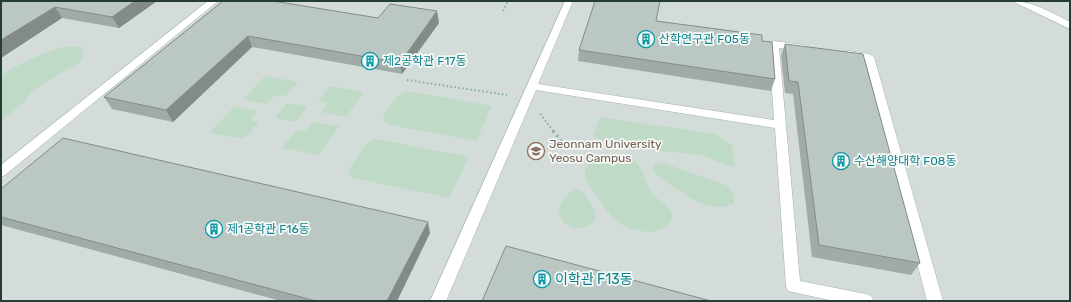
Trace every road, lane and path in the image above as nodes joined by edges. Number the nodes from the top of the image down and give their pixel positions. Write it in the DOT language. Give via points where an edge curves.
graph roads {
  1 [pos="214,1"];
  2 [pos="508,1"];
  3 [pos="569,1"];
  4 [pos="1016,1"];
  5 [pos="503,11"];
  6 [pos="1070,26"];
  7 [pos="814,49"];
  8 [pos="838,52"];
  9 [pos="407,80"];
  10 [pos="529,92"];
  11 [pos="543,118"];
  12 [pos="780,125"];
  13 [pos="564,144"];
  14 [pos="1,172"];
  15 [pos="438,301"];
  16 [pos="866,301"];
  17 [pos="935,301"];
  1 -- 14 [label="lane"];
  2 -- 5 [label="path"];
  3 -- 10 [label="lane"];
  4 -- 6 [label="lane"];
  7 -- 12 [label="lane" via="774,44"];
  8 -- 17 [label="lane" via="869,57"];
  9 -- 10 [label="path"];
  10 -- 12 [label="lane"];
  10 -- 15 [label="lane"];
  11 -- 13 [label="path"];
  12 -- 16 [label="lane" via="793,286"];
}
